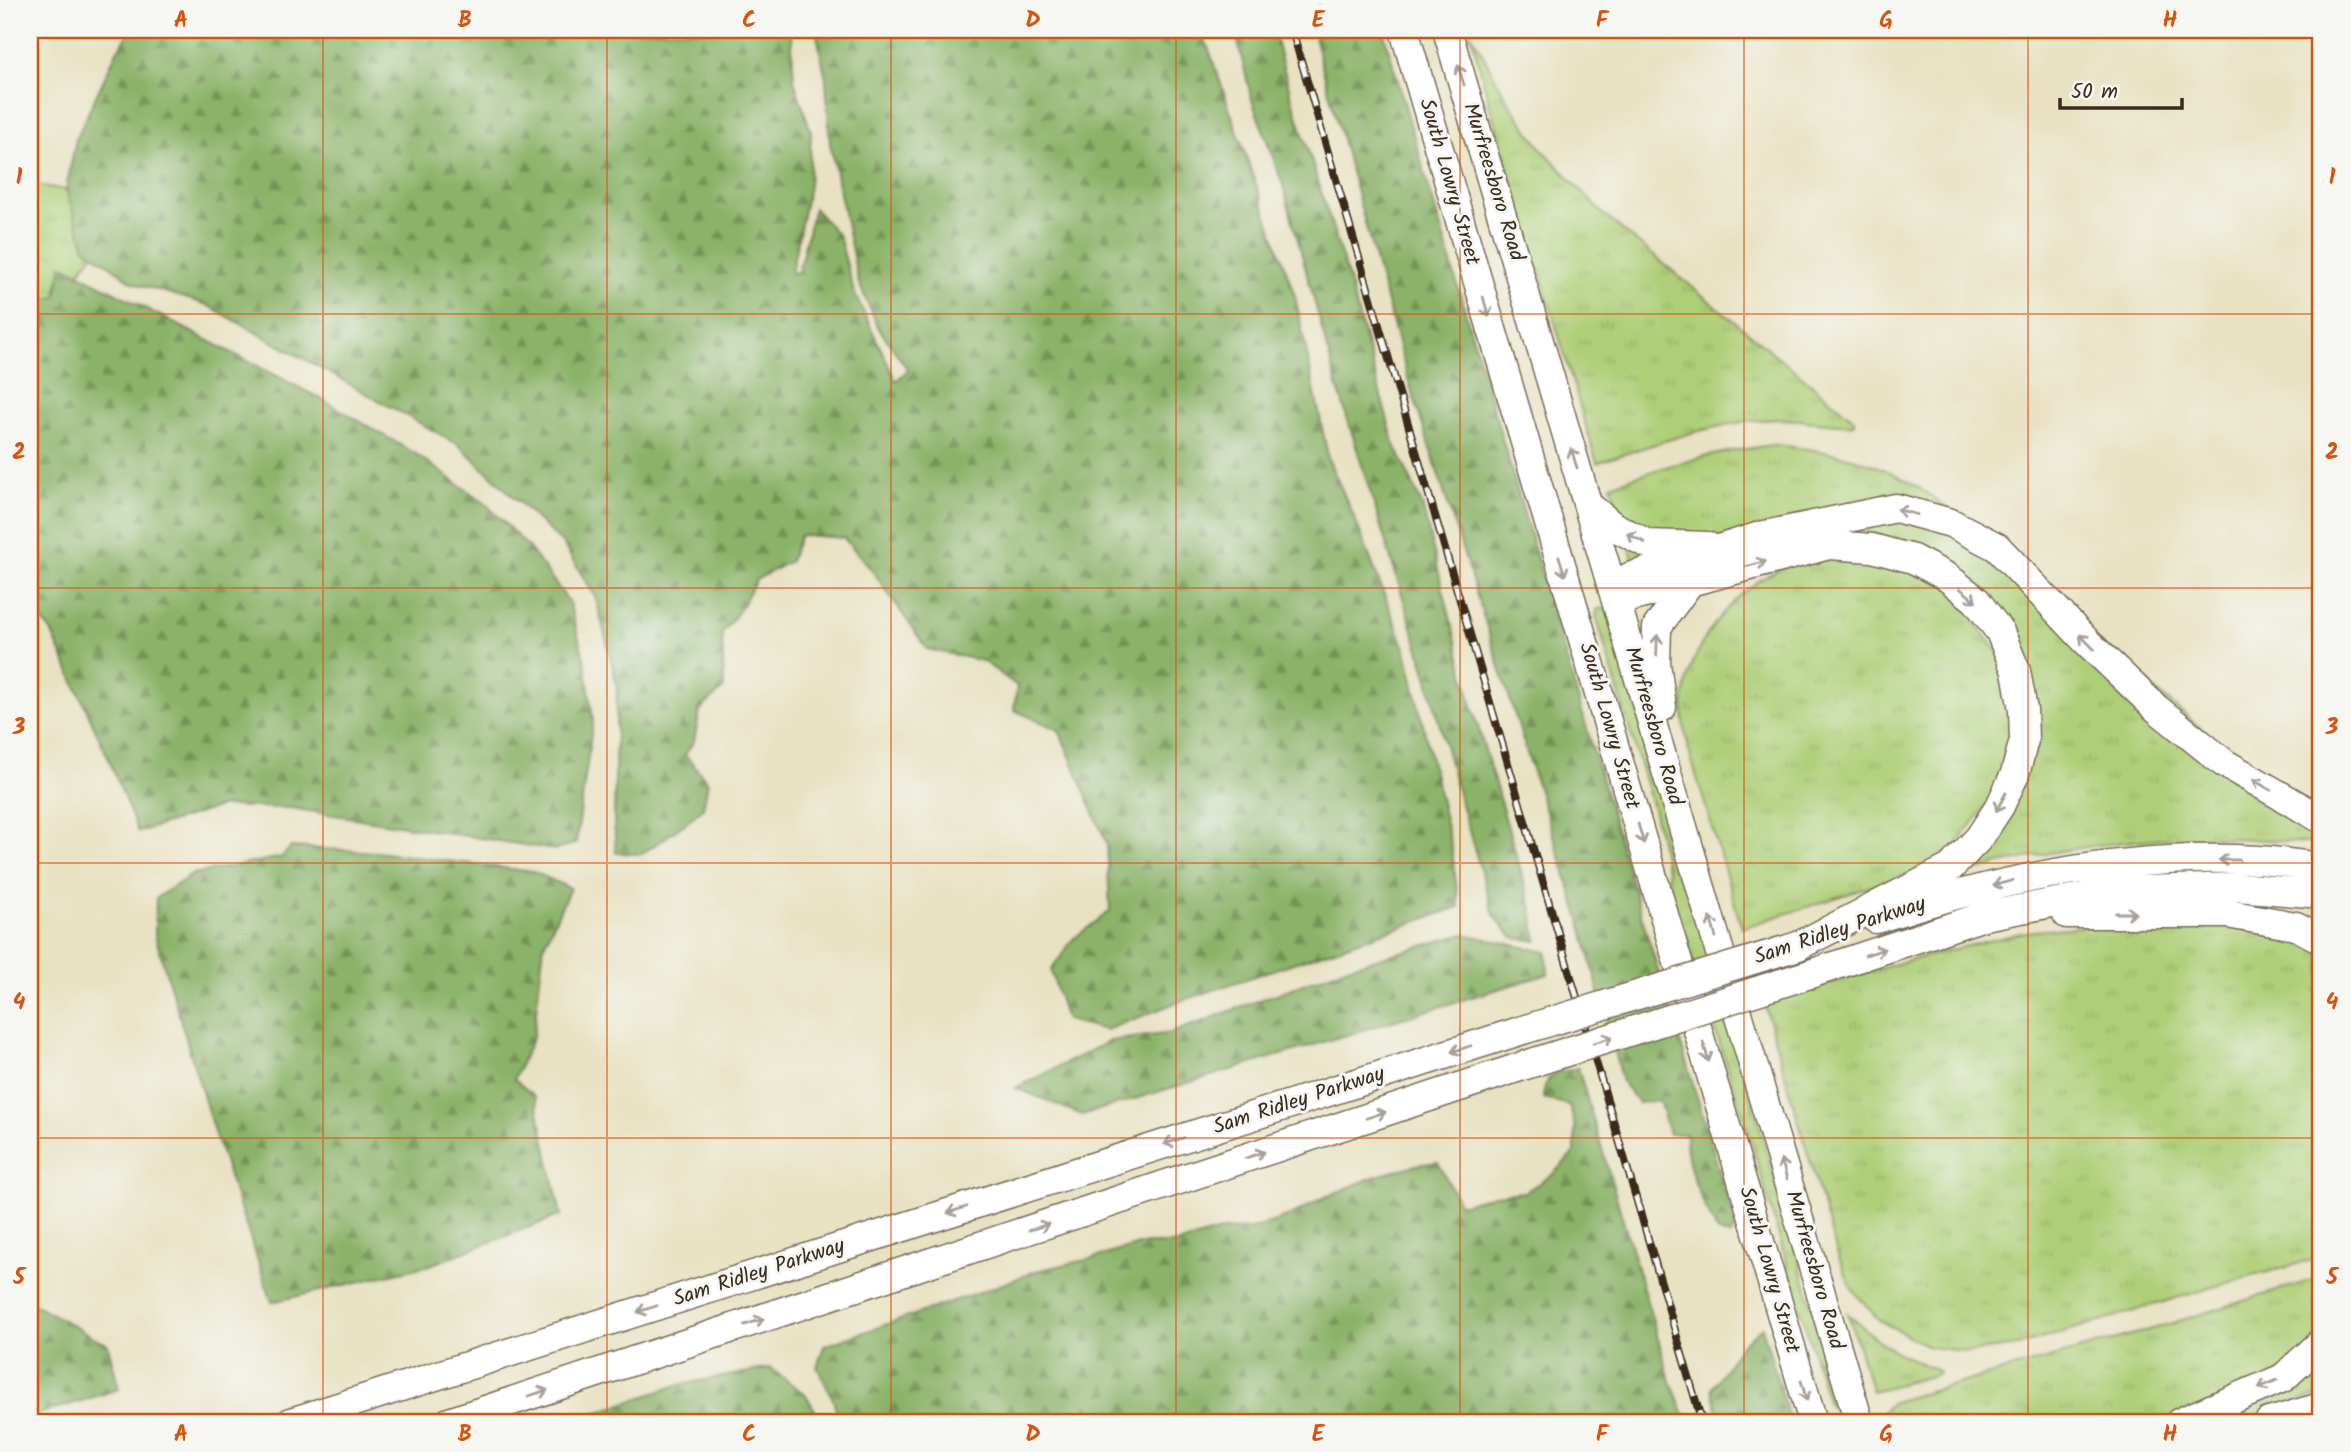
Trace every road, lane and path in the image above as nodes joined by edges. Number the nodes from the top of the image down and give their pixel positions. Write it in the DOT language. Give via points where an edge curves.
graph roads {
  1 [pos="1404,30"];
  2 [pos="1447,30"];
  3 [pos="1589,506"];
  4 [pos="1728,547"];
  5 [pos="1690,582"];
  6 [pos="1621,592"];
  7 [pos="1573,604"];
  8 [pos="1678,809"];
  9 [pos="2321,819"];
  10 [pos="2321,867"];
  11 [pos="2321,894"];
  12 [pos="1984,916"];
  13 [pos="2321,939"];
  14 [pos="1798,946"];
  15 [pos="2321,1343"];
  16 [pos="2321,1407"];
  17 [pos="291,1422"];
  18 [pos="449,1422"];
  19 [pos="1813,1422"];
  20 [pos="1859,1422"];
  21 [pos="2180,1422"];
  22 [pos="2269,1422"];
  1 -- 7 [label="main road, South Lowry Street, one-way"];
  3 -- 2 [label="main road, Murfreesboro Road, one-way"];
  4 -- 3 [label="main road, one-way" via="1648,544 1613,526"];
  3 -- 6 [label="main road, Murfreesboro Road"];
  4 -- 6 [label="main road" via="1629,577"];
  9 -- 4 [label="main road, one-way" via="2224,763 2147,700 1997,547 1951,523 1896,508"];
  5 -- 6 [label="main road" via="1633,597"];
  8 -- 5 [label="main road, one-way" via="1679,776 1656,663 1657,627"];
  5 -- 14 [label="main road, one-way" via="1829,545 1882,550 1913,559 1947,577 1976,600 2000,632 2016,671 2024,740 2015,774 1979,838 1950,868"];
  6 -- 7 [label="main road"];
  6 -- 8 [label="main road, Murfreesboro Road"];
  7 -- 19 [label="main road, South Lowry Street, one-way"];
  20 -- 8 [label="main road, Murfreesboro Road, one-way"];
  10 -- 14 [label="main road, Sam Ridley Parkway, one-way" via="2258,860 2148,860 2028,877 1909,908"];
  11 -- 12 [label="main road, Sam Ridley Parkway" via="2236,887 2115,891"];
  12 -- 13 [label="main road, one-way" via="2227,914 2296,926"];
  18 -- 12 [label="main road, Sam Ridley Parkway, one-way, bridge"];
  14 -- 17 [label="main road, Sam Ridley Parkway, one-way, bridge" via="1526,1028"];
  15 -- 21 [label="main road, one-way" via="2283,1378"];
  16 -- 22 [label="main road"];
}
